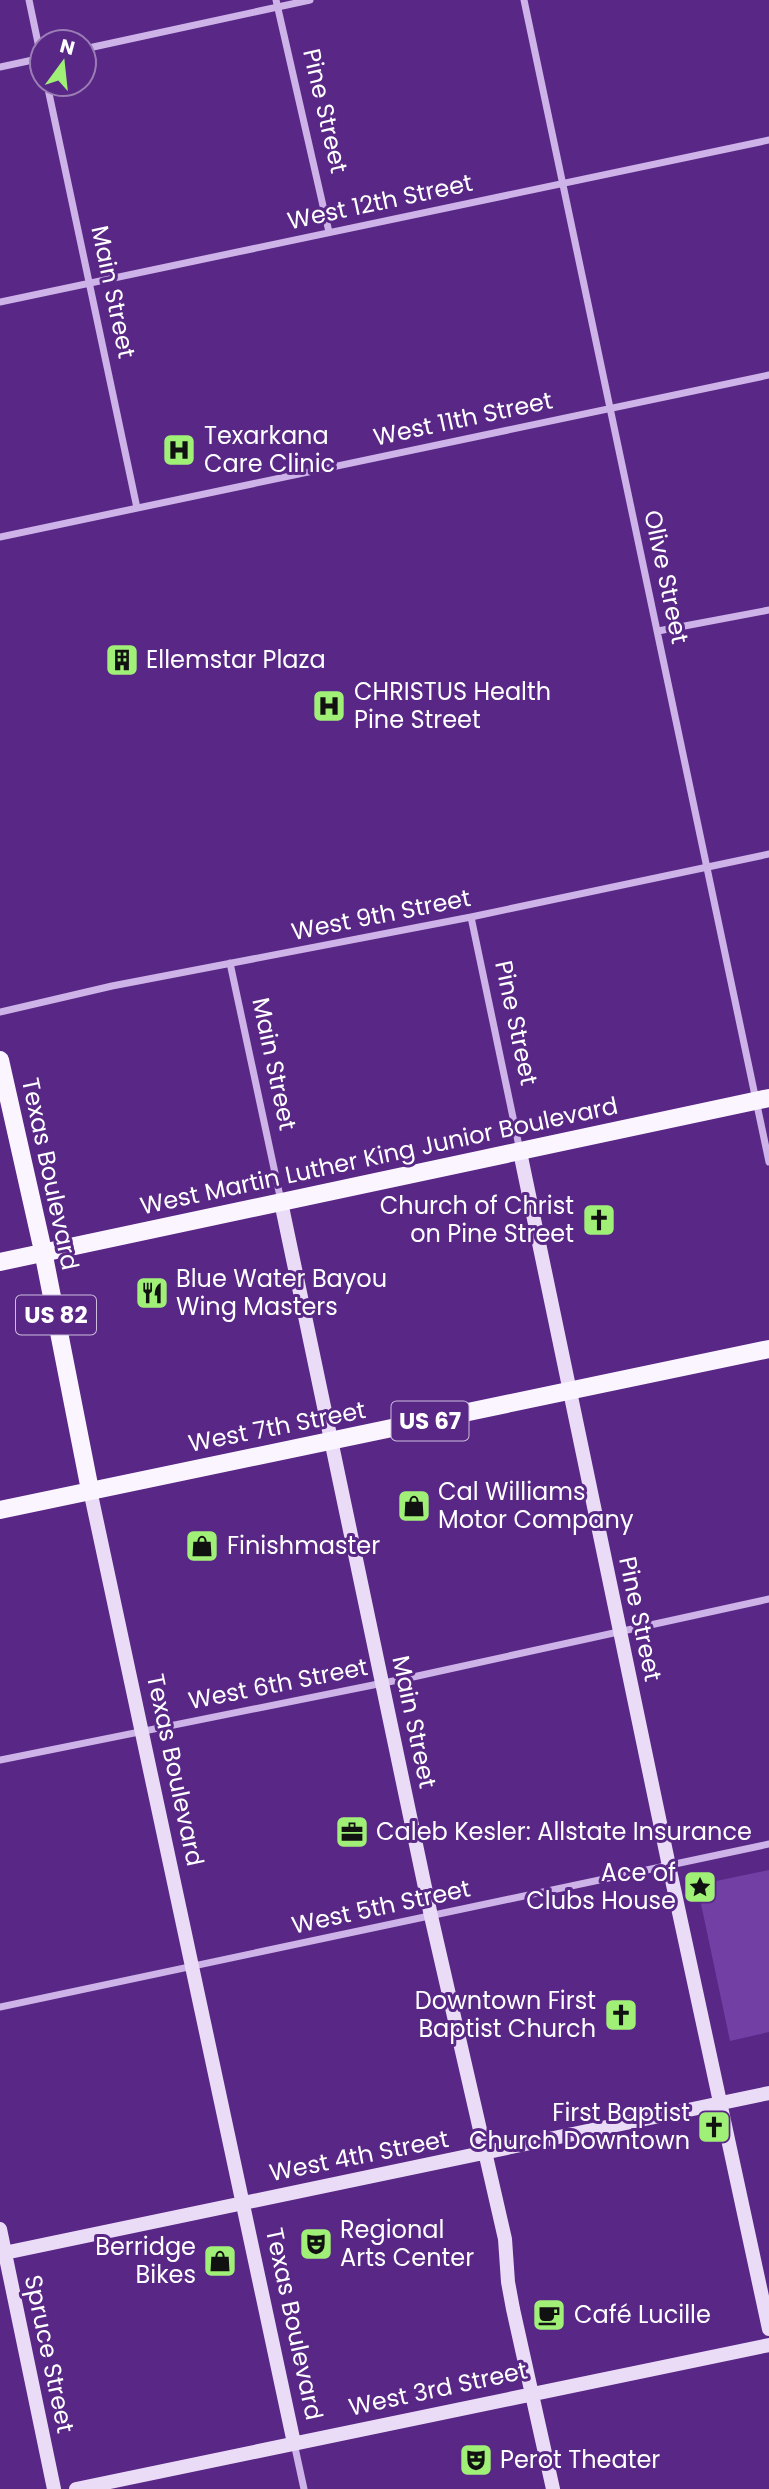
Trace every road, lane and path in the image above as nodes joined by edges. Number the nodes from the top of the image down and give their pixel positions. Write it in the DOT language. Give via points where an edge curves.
graph roads {
  1 [pos="29,0"];
  2 [pos="310,0"];
  3 [pos="524,0"];
  4 [pos="277,3"];
  5 [pos="35,28"];
  6 [pos="98,46"];
  7 [pos="28,62"];
  8 [pos="0,67"];
  9 [pos="50,98"];
  10 [pos="769,140"];
  11 [pos="563,183"];
  12 [pos="329,232"];
  13 [pos="88,284"];
  14 [pos="0,302"];
  15 [pos="769,375"];
  16 [pos="611,408"];
  17 [pos="137,508"];
  18 [pos="0,537"];
  19 [pos="769,610"];
  20 [pos="658,631"];
  21 [pos="769,854"];
  22 [pos="706,867"];
  23 [pos="471,917"];
  24 [pos="230,963"];
  25 [pos="0,1012"];
  26 [pos="0,1060"];
  27 [pos="763,1099"];
  28 [pos="520,1152"];
  29 [pos="769,1161"];
  30 [pos="281,1202"];
  31 [pos="43,1251"];
  32 [pos="0,1262"];
  33 [pos="769,1349"];
  34 [pos="569,1391"];
  35 [pos="331,1442"];
  36 [pos="90,1490"];
  37 [pos="0,1510"];
  38 [pos="769,1599"];
  39 [pos="620,1632"];
  40 [pos="383,1682"];
  41 [pos="142,1730"];
  42 [pos="0,1760"];
  43 [pos="769,1844"];
  44 [pos="669,1866"];
  45 [pos="431,1916"];
  46 [pos="192,1967"];
  47 [pos="0,2007"];
  48 [pos="769,2094"];
  49 [pos="721,2104"];
  50 [pos="485,2154"];
  51 [pos="243,2202"];
  52 [pos="0,2229"];
  53 [pos="3,2254"];
  54 [pos="769,2329"];
  55 [pos="769,2344"];
  56 [pos="531,2393"];
  57 [pos="294,2443"];
  58 [pos="54,2489"];
  59 [pos="76,2489"];
  60 [pos="304,2489"];
  61 [pos="553,2489"];
  1 -- 5 [label="street"];
  2 -- 4 [label="street"];
  3 -- 11 [label="street, Olive Street"];
  4 -- 6 [label="street"];
  4 -- 12 [label="street, Pine Street"];
  7 -- 8 [label="street"];
  9 -- 13 [label="street, Main Street"];
  10 -- 11 [label="street, West 12th Street"];
  11 -- 12 [label="street, West 12th Street"];
  11 -- 16 [label="street, Olive Street"];
  12 -- 13 [label="street, West 12th Street"];
  13 -- 14 [label="street, West 12th Street"];
  13 -- 17 [label="street, Main Street"];
  15 -- 16 [label="street, West 11th Street"];
  16 -- 17 [label="street, West 11th Street"];
  16 -- 20 [label="street, Olive Street"];
  17 -- 18 [label="street, West 11th Street"];
  19 -- 20 [label="street"];
  20 -- 22 [label="street, Olive Street"];
  21 -- 22 [label="street, West 9th Street"];
  22 -- 23 [label="street, West 9th Street"];
  22 -- 27 [label="street, Olive Street"];
  23 -- 24 [label="street, West 9th Street"];
  23 -- 28 [label="street, Pine Street"];
  24 -- 25 [label="street, West 9th Street"];
  24 -- 30 [label="street, Main Street"];
  26 -- 31 [label="main road, Texas Boulevard / US 82"];
  27 -- 28 [label="main road, West Martin Luther King Junior Boulevard"];
  27 -- 29 [label="street, Olive Street"];
  28 -- 30 [label="main road, West Martin Luther King Junior Boulevard"];
  28 -- 34 [label="street, Pine Street"];
  30 -- 31 [label="main road, West Martin Luther King Junior Boulevard"];
  30 -- 35 [label="street, Main Street"];
  31 -- 32 [label="main road, West Martin Luther King Junior Boulevard"];
  31 -- 36 [label="main road, Texas Boulevard / US 82"];
  33 -- 34 [label="main road, West 7th Street / US 67"];
  34 -- 35 [label="main road, West 7th Street / US 67"];
  34 -- 39 [label="street, Pine Street"];
  35 -- 36 [label="main road, West 7th Street / US 67"];
  35 -- 40 [label="street, Main Street"];
  36 -- 37 [label="main road, West 7th Street / US 67"];
  36 -- 41 [label="street, Texas Boulevard"];
  38 -- 39 [label="street, West 6th Street"];
  39 -- 40 [label="street, West 6th Street"];
  39 -- 44 [label="street, Pine Street"];
  40 -- 41 [label="street, West 6th Street"];
  40 -- 45 [label="street, Main Street"];
  41 -- 42 [label="street, West 6th Street"];
  41 -- 46 [label="street, Texas Boulevard"];
  43 -- 44 [label="street, West 5th Street"];
  44 -- 45 [label="street, West 5th Street"];
  44 -- 49 [label="street, Pine Street"];
  45 -- 46 [label="street, West 5th Street"];
  45 -- 50 [label="street, Main Street"];
  46 -- 47 [label="street, West 5th Street"];
  46 -- 51 [label="street, Texas Boulevard"];
  48 -- 49 [label="street, West 4th Street"];
  49 -- 50 [label="street, West 4th Street"];
  49 -- 54 [label="street, Pine Street"];
  50 -- 51 [label="street, West 4th Street"];
  50 -- 56 [label="street, Main Street" via="505,2239 508,2282"];
  51 -- 53 [label="street, West 4th Street"];
  51 -- 57 [label="street, Texas Boulevard"];
  52 -- 53 [label="street, Spruce Street"];
  53 -- 58 [label="street, Spruce Street"];
  55 -- 56 [label="street, West 3rd Street"];
  56 -- 57 [label="street, West 3rd Street"];
  56 -- 61 [label="street, Main Street"];
  57 -- 59 [label="street, West 3rd Street"];
  57 -- 60 [label="street, Texas Boulevard"];
}
